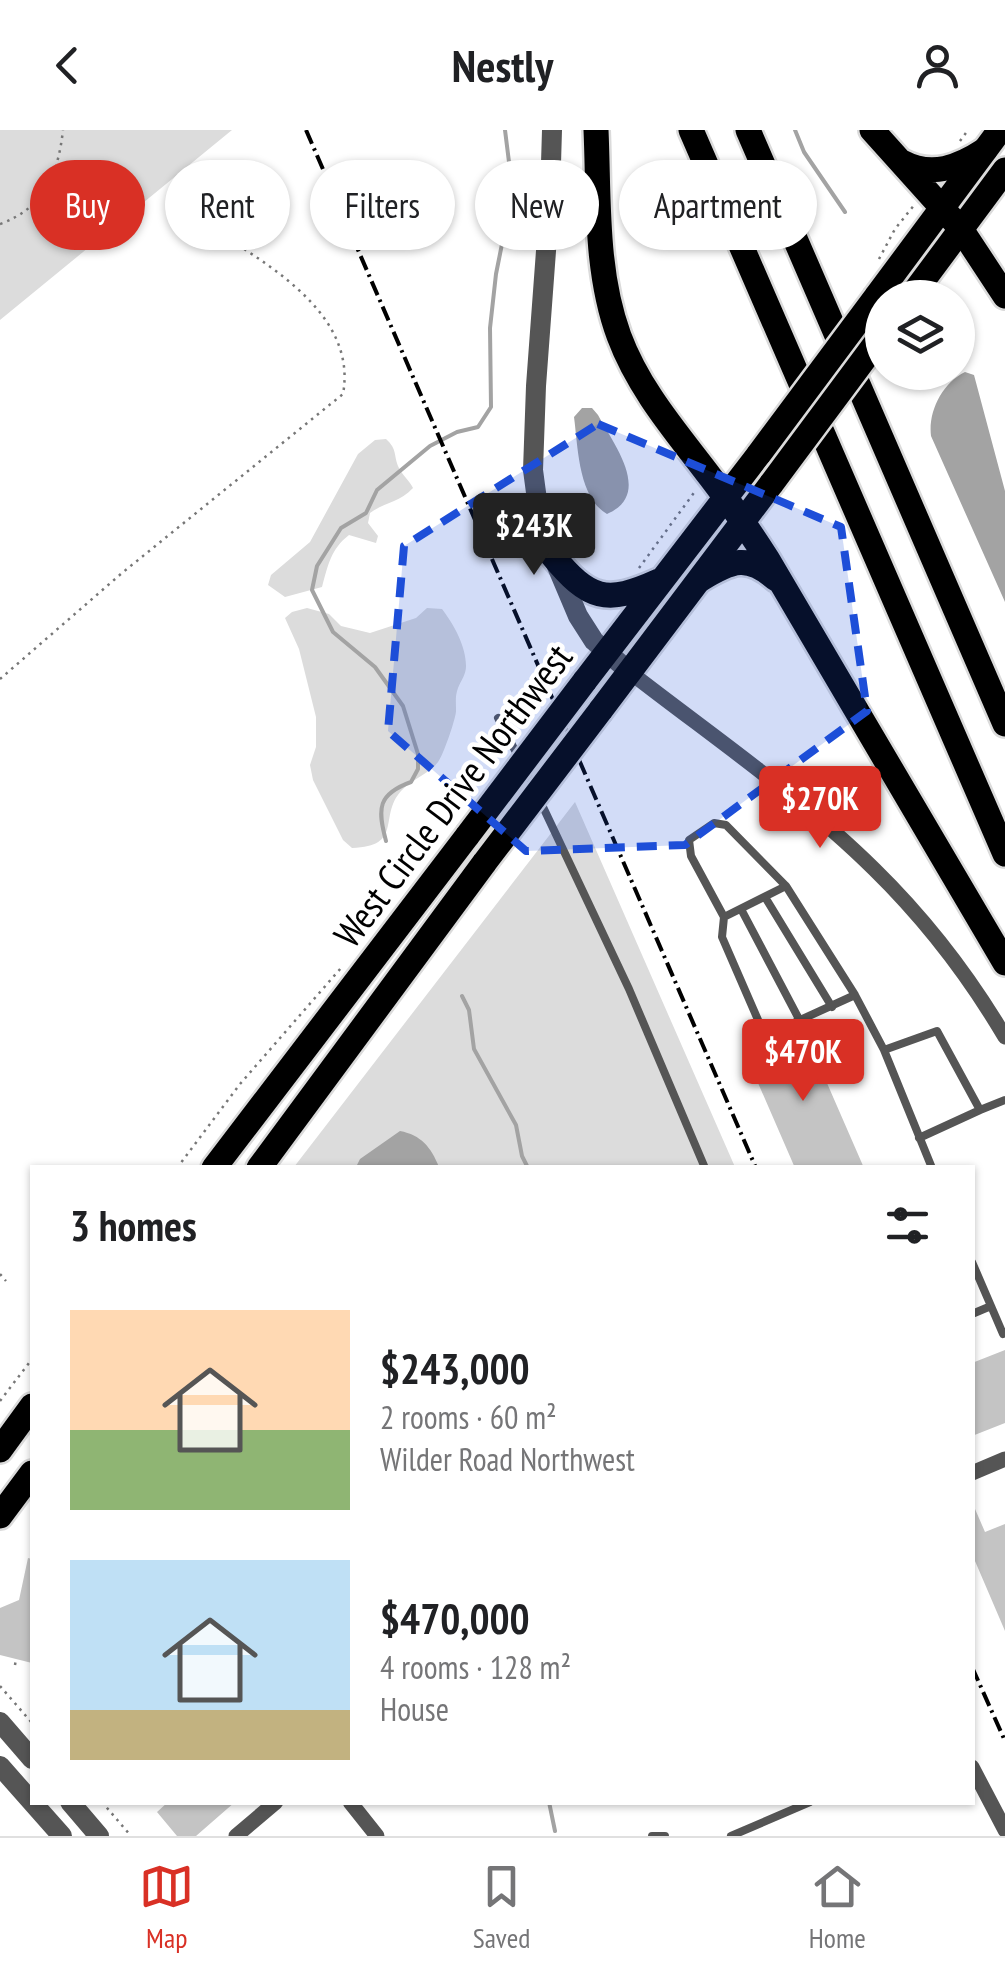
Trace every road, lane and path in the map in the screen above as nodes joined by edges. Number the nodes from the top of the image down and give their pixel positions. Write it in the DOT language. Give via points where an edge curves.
graph roads {
  1 [pos="62,130"];
  2 [pos="552,130"];
  3 [pos="596,130"];
  4 [pos="691,130"];
  5 [pos="748,130"];
  6 [pos="872,130"];
  7 [pos="993,140"];
  8 [pos="900,161"];
  9 [pos="1005,170"];
  10 [pos="935,198"];
  11 [pos="0,224"];
  12 [pos="961,228"];
  13 [pos="243,250"];
  14 [pos="874,271"];
  15 [pos="923,280"];
  16 [pos="1005,296"];
  17 [pos="865,359"];
  18 [pos="718,487"];
  19 [pos="743,522"];
  20 [pos="552,555"];
  21 [pos="631,576"];
  22 [pos="701,578"];
  23 [pos="664,580"];
  24 [pos="784,586"];
  25 [pos="607,653"];
  26 [pos="630,673"];
  27 [pos="0,679"];
  28 [pos="498,718"];
  29 [pos="1005,724"];
  30 [pos="1005,854"];
  31 [pos="786,886"];
  32 [pos="766,897"];
  33 [pos="741,909"];
  34 [pos="724,917"];
  35 [pos="1005,963"];
  36 [pos="341,968"];
  37 [pos="855,995"];
  38 [pos="832,1007"];
  39 [pos="800,1021"];
  40 [pos="1005,1038"];
  41 [pos="884,1050"];
  42 [pos="1005,1100"];
  43 [pos="980,1110"];
  44 [pos="919,1138"];
  45 [pos="179,1165"];
  46 [pos="216,1165"];
  47 [pos="261,1165"];
  48 [pos="704,1165"];
  49 [pos="931,1165"];
  50 [pos="975,1269"];
  51 [pos="0,1274"];
  52 [pos="6,1281"];
  53 [pos="991,1306"];
  54 [pos="975,1313"];
  55 [pos="1005,1333"];
  56 [pos="30,1362"];
  57 [pos="0,1401"];
  58 [pos="30,1409"];
  59 [pos="0,1450"];
  60 [pos="1005,1458"];
  61 [pos="975,1471"];
  62 [pos="30,1476"];
  63 [pos="0,1516"];
  64 [pos="16,1659"];
  65 [pos="14,1665"];
  66 [pos="0,1686"];
  67 [pos="30,1719"];
  68 [pos="0,1722"];
  69 [pos="30,1757"];
  70 [pos="0,1766"];
  71 [pos="975,1772"];
  72 [pos="30,1800"];
  73 [pos="35,1805"];
  74 [pos="73,1805"];
  75 [pos="105,1805"];
  76 [pos="272,1805"];
  77 [pos="352,1805"];
  78 [pos="803,1805"];
  79 [pos="1005,1830"];
  80 [pos="736,1835"];
  81 [pos="62,1836"];
  82 [pos="99,1836"];
  83 [pos="131,1836"];
  84 [pos="236,1836"];
  85 [pos="378,1836"];
  86 [pos="652,1836"];
  87 [pos="665,1836"];
  1 -- 11 [label="path" via="60,156 40,199"];
  2 -- 20 [label="street" via="533,440 537,500"];
  3 -- 18 [label="main road" via="602,258 619,336 648,394"];
  4 -- 30 [label="main road"];
  5 -- 29 [label="main road"];
  6 -- 8 [label="main road"];
  7 -- 8 [label="main road" via="962,164 938,170"];
  7 -- 10 [label="main road, West Circle Drive Northwest"];
  8 -- 10 [label="main road"];
  9 -- 12 [label="main road"];
  10 -- 12 [label="main road"];
  10 -- 14 [label="path" via="895,229"];
  10 -- 18 [label="main road, West Circle Drive Northwest, bridge" via="876,297 760,454"];
  12 -- 15 [label="main road"];
  12 -- 16 [label="main road"];
  13 -- 27 [label="path" via="294,283 326,319 346,370 343,394"];
  17 -- 19 [label="main road, West Circle Drive Northwest, bridge"];
  18 -- 19 [label="main road"];
  18 -- 21 [label="path" via="697,488"];
  18 -- 23 [label="main road, West Circle Drive Northwest"];
  19 -- 22 [label="main road, West Circle Drive Northwest"];
  19 -- 24 [label="main road"];
  20 -- 23 [label="main road" via="577,584 606,597"];
  20 -- 25 [label="street" via="578,616"];
  22 -- 24 [label="main road" via="747,562"];
  22 -- 26 [label="main road, West Circle Drive Northwest"];
  23 -- 25 [label="main road, West Circle Drive Northwest"];
  24 -- 35 [label="main road"];
  25 -- 26 [label="street"];
  25 -- 46 [label="main road, West Circle Drive Northwest, bridge"];
  26 -- 40 [label="street" via="872,866 947,951"];
  26 -- 47 [label="main road, West Circle Drive Northwest, bridge"];
  28 -- 48 [label="lane" via="566,852"];
  31 -- 32 [label="lane"];
  31 -- 34 [label="lane" via="726,826 714,823 688,840"];
  31 -- 37 [label="lane"];
  32 -- 33 [label="lane"];
  32 -- 38 [label="lane"];
  33 -- 34 [label="lane"];
  33 -- 39 [label="lane"];
  34 -- 39 [label="lane" via="722,937 765,1036"];
  36 -- 45 [label="path"];
  37 -- 38 [label="lane"];
  37 -- 41 [label="lane"];
  38 -- 39 [label="lane"];
  41 -- 43 [label="lane" via="937,1031"];
  41 -- 44 [label="lane"];
  42 -- 43 [label="lane"];
  43 -- 44 [label="lane"];
  44 -- 49 [label="lane"];
  50 -- 53 [label="lane"];
  51 -- 52 [label="path"];
  53 -- 54 [label="lane"];
  53 -- 55 [label="lane"];
  56 -- 57 [label="path"];
  58 -- 59 [label="main road"];
  60 -- 61 [label="street"];
  62 -- 63 [label="main road"];
  64 -- 65 [label="path"];
  66 -- 67 [label="path"];
  68 -- 69 [label="street"];
  70 -- 72 [label="street"];
  71 -- 79 [label="street"];
  73 -- 81 [label="street"];
  74 -- 82 [label="street"];
  75 -- 83 [label="path"];
  76 -- 84 [label="street"];
  77 -- 85 [label="street"];
  78 -- 80 [label="lane"];
  86 -- 87 [label="lane"];
}
